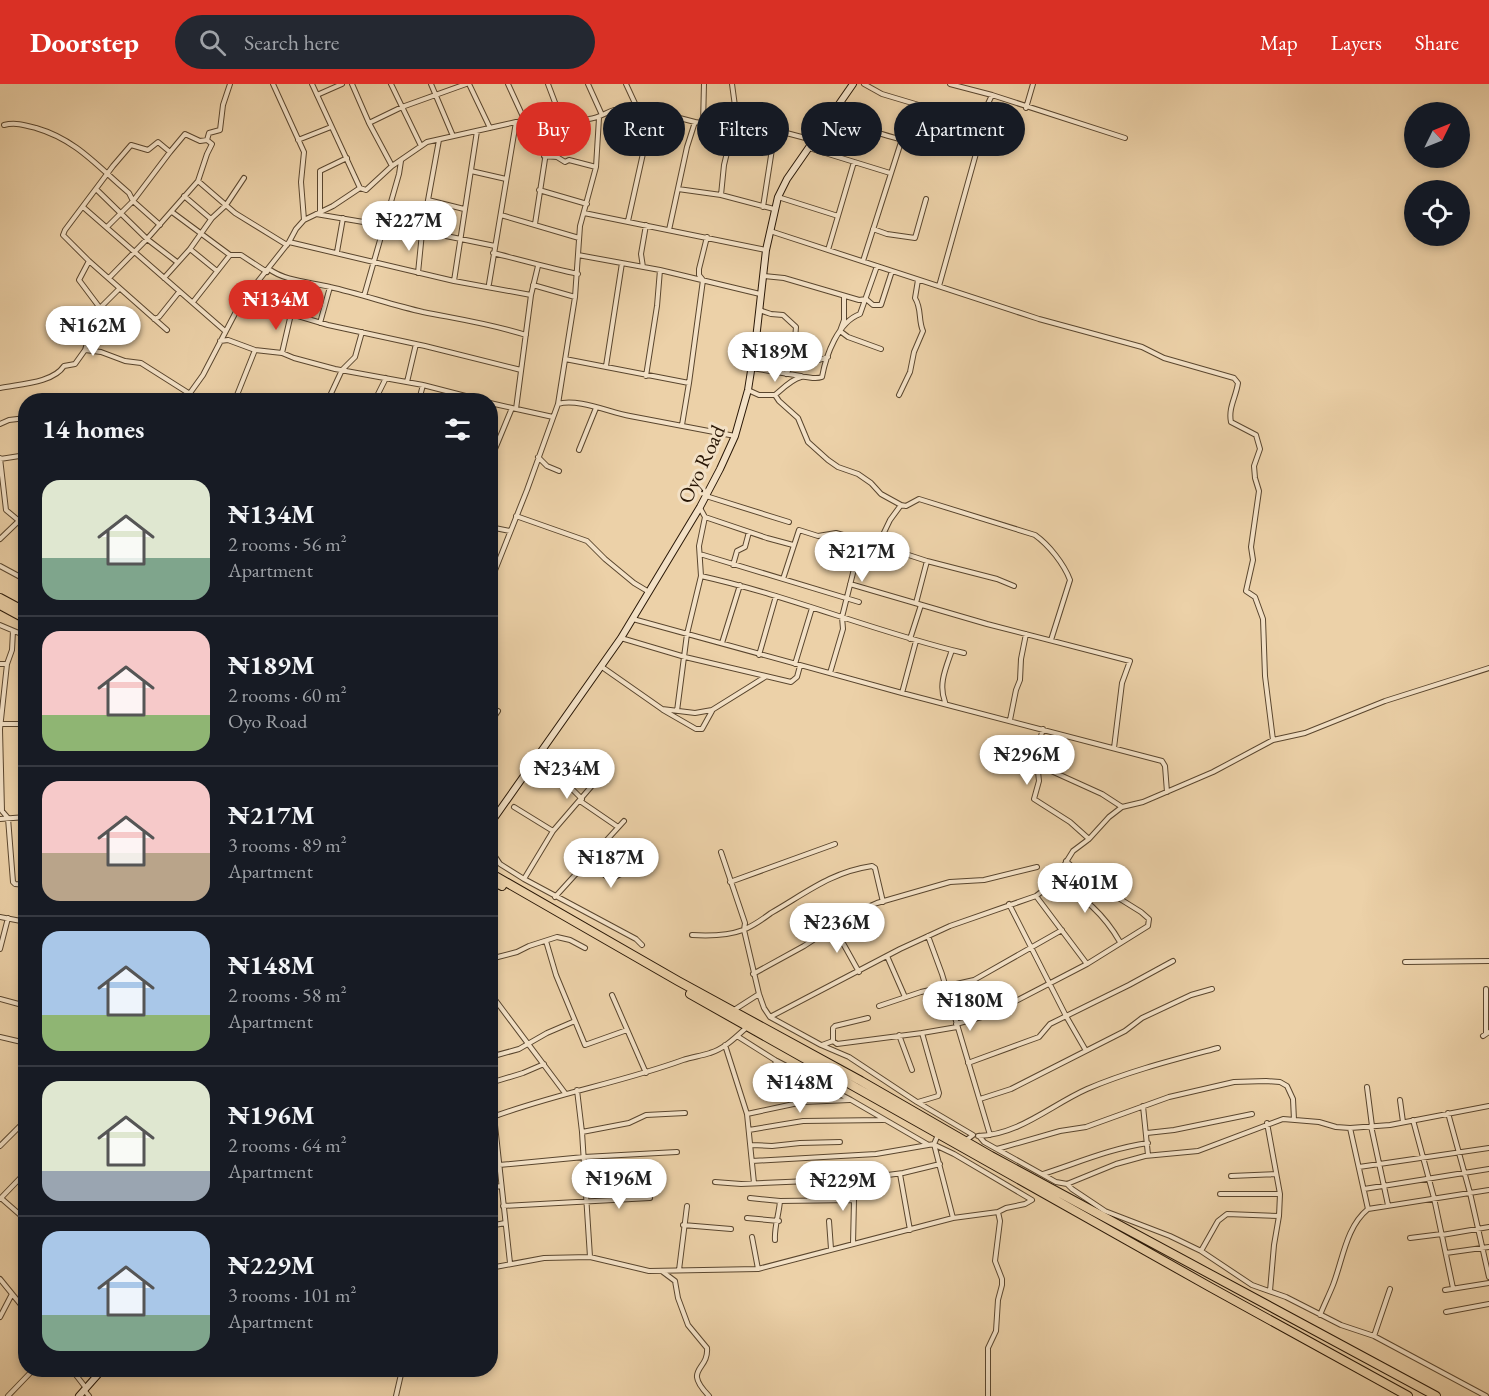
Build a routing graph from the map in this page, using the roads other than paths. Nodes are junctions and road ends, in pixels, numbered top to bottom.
1 (230, 84) edge
2 (273, 84) edge
3 (312, 84) edge
4 (342, 84) edge
5 (352, 84) edge
6 (391, 84) edge
7 (431, 84) edge
8 (468, 84) edge
9 (508, 84) edge
10 (548, 84) edge
11 (588, 84) edge
12 (626, 84) edge
13 (704, 84) edge
14 (732, 84) edge
15 (853, 84) edge
16 (864, 84) edge
17 (950, 84) edge
18 (1034, 84) edge
19 (317, 95) junction
20 (993, 95) junction
21 (437, 96) junction
22 (516, 102) edge
23 (555, 102) edge
24 (634, 102) edge
25 (704, 102) edge
26 (733, 102) edge
27 (840, 102) edge
28 (907, 102) edge
29 (990, 102) edge
30 (402, 107) junction
31 (1026, 108) junction
32 (601, 116) junction
33 (591, 117) edge
34 (685, 119) edge
35 (516, 122) joint
36 (695, 122) joint
37 (369, 123) junction
38 (4, 125) dead end
39 (331, 127) junction
40 (490, 128) junction
41 (477, 131) junction
42 (453, 136) junction
43 (1125, 138) dead end
44 (207, 140) junction
45 (298, 140) junction
46 (439, 140) junction
47 (421, 146) junction
48 (170, 152) junction
49 (544, 156) joint
50 (642, 156) edge
51 (727, 156) edge
52 (771, 156) edge
53 (803, 156) edge
54 (834, 156) edge
55 (896, 156) edge
56 (975, 156) edge
57 (347, 158) junction
58 (401, 160) junction
59 (854, 162) junction
60 (392, 166) junction
61 (596, 167) junction
62 (471, 171) junction
63 (108, 172) junction
64 (890, 173) junction
65 (244, 178) dead end
66 (506, 179) junction
67 (198, 181) junction
68 (360, 188) junction
69 (96, 189) junction
70 (678, 189) junction
71 (539, 190) junction
72 (721, 195) junction
73 (184, 196) junction
74 (778, 197) junction
75 (926, 199) dead end
76 (428, 200) junction
77 (133, 201) junction
78 (587, 204) junction
79 (226, 205) junction
80 (84, 207) junction
81 (763, 207) junction
82 (464, 208) junction
83 (774, 209) junction
84 (172, 212) junction
85 (120, 213) junction
86 (317, 213) junction
87 (584, 213) junction
88 (501, 216) junction
89 (838, 216) junction
90 (343, 218) junction
91 (211, 219) junction
92 (304, 220) junction
93 (628, 221) junction
94 (535, 224) junction
95 (160, 225) junction
96 (646, 225) junction
97 (384, 226) junction
98 (106, 227) junction
99 (873, 229) junction
100 (669, 230) junction
101 (769, 231) junction
102 (422, 233) junction
103 (201, 234) junction
104 (707, 237) junction
105 (579, 238) junction
106 (147, 239) junction
107 (460, 240) junction
108 (288, 243) junction
109 (495, 246) junction
110 (190, 249) junction
111 (766, 250) junction
112 (828, 250) junction
113 (134, 252) junction
114 (337, 252) junction
115 (494, 254) junction
116 (230, 255) junction
117 (578, 255) junction
118 (88, 261) junction
119 (863, 261) junction
120 (177, 262) junction
121 (374, 263) junction
122 (622, 263) junction
123 (538, 266) junction
124 (877, 266) junction
125 (643, 267) junction
126 (660, 270) junction
127 (217, 271) junction
128 (268, 271) junction
129 (892, 271) junction
130 (418, 273) junction
131 (578, 274) junction
132 (764, 276) junction
133 (109, 278) junction
134 (164, 278) junction
135 (918, 279) junction
136 (703, 280) junction
137 (454, 281) junction
138 (533, 285) junction
139 (489, 286) junction
140 (939, 286) junction
141 (330, 287) junction
142 (119, 289) junction
143 (179, 292) junction
144 (760, 294) junction
145 (531, 295) junction
146 (364, 296) junction
147 (844, 296) junction
148 (575, 297) junction
149 (866, 299) junction
150 (244, 300) junction
151 (193, 302) junction
152 (100, 308) junction
153 (759, 310) junction
154 (291, 314) junction
155 (154, 319) junction
156 (320, 323) junction
157 (167, 330) dead end
158 (225, 331) junction
159 (840, 331) junction
160 (362, 332) junction
161 (526, 335) junction
162 (219, 341) junction
163 (416, 344) junction
164 (881, 349) dead end
165 (85, 350) junction
166 (255, 350) junction
167 (282, 353) junction
168 (829, 356) junction
169 (565, 359) junction
170 (794, 363) junction
171 (606, 366) junction
172 (751, 368) junction
173 (342, 370) junction
174 (521, 370) junction
175 (786, 374) junction
176 (646, 376) junction
177 (802, 376) junction
178 (386, 378) junction
179 (407, 382) junction
180 (689, 383) junction
181 (423, 385) junction
182 (0, 388) edge
183 (748, 390) junction
184 (187, 393) edge
185 (190, 393) edge
186 (238, 393) edge
187 (331, 393) edge
188 (378, 393) edge
189 (421, 393) edge
190 (449, 393) edge
191 (775, 395) junction
192 (899, 395) dead end
193 (558, 404) junction
194 (498, 405) edge
195 (514, 408) junction
196 (596, 408) junction
197 (553, 417) junction
198 (18, 419) edge
199 (0, 424) edge
200 (682, 424) junction
201 (735, 436) junction
202 (498, 443) edge
203 (579, 450) dead end
204 (18, 456) edge
205 (538, 457) junction
206 (0, 458) edge
207 (559, 471) dead end
208 (706, 496) junction
209 (901, 505) junction
210 (700, 507) junction
211 (516, 516) junction
212 (705, 517) junction
213 (18, 520) joint
214 (789, 522) dead end
215 (498, 529) edge
216 (510, 531) junction
217 (749, 532) junction
218 (0, 539) edge
219 (863, 542) junction
220 (793, 545) junction
221 (878, 545) junction
222 (700, 554) junction
223 (927, 561) junction
224 (498, 563) edge
225 (733, 565) junction
226 (0, 566) edge
227 (18, 576) edge
228 (701, 576) junction
229 (783, 579) junction
230 (850, 584) junction
231 (740, 585) junction
232 (1014, 586) dead end
233 (649, 592) junction
234 (776, 596) junction
235 (0, 598) edge
236 (847, 598) junction
237 (859, 602) dead end
238 (919, 604) junction
239 (0, 605) edge
240 (18, 608) edge
241 (812, 608) junction
242 (18, 615) edge
243 (843, 617) junction
244 (633, 619) junction
245 (854, 621) junction
246 (0, 625) edge
247 (843, 628) junction
248 (13, 632) junction
249 (18, 634) edge
250 (687, 634) junction
251 (1026, 634) junction
252 (621, 638) junction
253 (910, 639) junction
254 (1050, 640) junction
255 (916, 641) junction
256 (723, 643) junction
257 (952, 650) junction
258 (964, 653) dead end
259 (759, 655) junction
260 (685, 657) junction
261 (0, 664) edge
262 (7, 664) junction
263 (798, 665) junction
264 (602, 667) junction
265 (1489, 668) edge
266 (830, 673) junction
267 (765, 676) junction
268 (941, 692) junction
269 (902, 693) junction
270 (935, 701) junction
271 (945, 703) junction
272 (662, 709) junction
273 (712, 710) junction
274 (676, 711) junction
275 (1010, 720) junction
276 (1, 723) edge
277 (18, 723) edge
278 (1043, 729) junction
279 (1273, 740) junction
280 (1114, 748) junction
281 (1038, 765) junction
282 (530, 766) junction
283 (596, 781) dead end
284 (1167, 792) junction
285 (581, 800) junction
286 (514, 807) dead end
287 (1122, 807) junction
288 (498, 813) edge
289 (18, 817) edge
290 (8, 818) junction
291 (0, 819) edge
292 (624, 821) dead end
293 (618, 827) junction
294 (554, 831) junction
295 (1089, 839) junction
296 (835, 844) dead end
297 (721, 852) dead end
298 (591, 856) junction
299 (498, 861) edge
300 (644, 861) dead end
301 (1066, 861) junction
302 (1037, 867) dead end
303 (498, 878) edge
304 (524, 879) junction
305 (1055, 881) junction
306 (730, 882) junction
307 (498, 883) edge
308 (18, 884) edge
309 (1036, 896) junction
310 (555, 897) junction
311 (883, 902) junction
312 (1009, 904) junction
313 (0, 917) edge
314 (8, 918) junction
315 (18, 920) edge
316 (834, 927) junction
317 (744, 930) junction
318 (1062, 930) junction
319 (692, 935) dead end
320 (928, 936) junction
321 (546, 941) junction
322 (1120, 942) junction
323 (642, 945) dead end
324 (585, 948) dead end
325 (1031, 948) junction
326 (0, 949) edge
327 (887, 956) junction
328 (498, 957) edge
329 (1173, 961) dead end
330 (1489, 961) edge
331 (1405, 962) dead end
332 (1087, 964) junction
333 (859, 972) junction
334 (753, 974) junction
335 (677, 983) junction
336 (1050, 984) junction
337 (946, 988) junction
338 (1486, 988) dead end
339 (1212, 989) dead end
340 (759, 994) junction
341 (612, 995) dead end
342 (905, 997) junction
343 (0, 999) edge
344 (18, 1004) edge
345 (498, 1004) edge
346 (879, 1006) dead end
347 (732, 1011) junction
348 (1066, 1016) junction
349 (770, 1017) junction
350 (868, 1018) dead end
351 (575, 1021) junction
352 (957, 1025) junction
353 (747, 1027) junction
354 (627, 1030) junction
355 (922, 1033) junction
356 (1486, 1034) edge
357 (899, 1035) junction
358 (737, 1036) junction
359 (0, 1037) edge
360 (833, 1041) junction
361 (18, 1042) edge
362 (529, 1045) junction
363 (725, 1045) junction
364 (821, 1045) junction
365 (1218, 1048) dead end
366 (1085, 1050) junction
367 (498, 1055) edge
368 (775, 1060) junction
369 (968, 1063) junction
370 (544, 1064) junction
371 (912, 1070) dead end
372 (646, 1073) junction
373 (759, 1079) dead end
374 (498, 1081) edge
375 (1367, 1087) dead end
376 (578, 1090) junction
377 (566, 1093) junction
378 (980, 1099) junction
379 (851, 1100) junction
380 (1400, 1100) dead end
381 (917, 1102) junction
382 (1143, 1106) junction
383 (1489, 1107) edge
384 (686, 1113) dead end
385 (1448, 1113) junction
386 (747, 1114) junction
387 (1252, 1114) dead end
388 (498, 1115) edge
389 (885, 1120) junction
390 (1294, 1120) junction
391 (1413, 1120) junction
392 (1402, 1122) junction
393 (1268, 1123) junction
394 (1372, 1126) junction
395 (18, 1128) edge
396 (1350, 1128) junction
397 (749, 1130) junction
398 (582, 1132) junction
399 (1147, 1133) junction
400 (939, 1134) junction
401 (973, 1135) junction
402 (990, 1135) junction
403 (979, 1136) junction
404 (965, 1141) junction
405 (840, 1142) dead end
406 (1148, 1143) junction
407 (927, 1144) junction
408 (498, 1145) edge
409 (751, 1145) junction
410 (934, 1145) junction
411 (0, 1146) edge
412 (1489, 1148) edge
413 (997, 1149) junction
414 (676, 1152) dead end
415 (1460, 1152) junction
416 (1148, 1155) junction
417 (584, 1157) junction
418 (1424, 1158) junction
419 (752, 1161) junction
420 (940, 1164) junction
421 (499, 1165) junction
422 (1379, 1165) junction
423 (1359, 1167) junction
424 (1489, 1169) edge
425 (900, 1173) junction
426 (1465, 1173) junction
427 (1042, 1174) junction
428 (1276, 1174) junction
429 (1230, 1176) dead end
430 (1429, 1178) junction
431 (852, 1179) junction
432 (18, 1181) edge
433 (715, 1182) dead end
434 (754, 1183) junction
435 (1067, 1184) junction
436 (501, 1186) junction
437 (1384, 1186) junction
438 (498, 1187) edge
439 (1364, 1189) junction
440 (1489, 1190) edge
441 (1470, 1193) junction
442 (1220, 1194) dead end
443 (1280, 1194) junction
444 (650, 1198) dead end
445 (750, 1198) dead end
446 (1434, 1198) junction
447 (1, 1199) edge
448 (854, 1200) junction
449 (587, 1201) junction
450 (780, 1201) junction
451 (1388, 1205) junction
452 (503, 1206) junction
453 (687, 1206) dead end
454 (1368, 1209) junction
455 (998, 1212) junction
456 (18, 1213) edge
457 (1279, 1216) junction
458 (747, 1218) dead end
459 (953, 1218) junction
460 (778, 1221) junction
461 (829, 1221) dead end
462 (505, 1223) junction
463 (498, 1224) edge
464 (683, 1225) junction
465 (1489, 1227) edge
466 (731, 1229) dead end
467 (1478, 1229) junction
468 (910, 1230) junction
469 (1442, 1234) junction
470 (752, 1237) dead end
471 (1410, 1238) dead end
472 (775, 1240) dead end
473 (853, 1244) junction
474 (1489, 1247) edge
475 (1482, 1248) junction
476 (831, 1249) junction
477 (1201, 1251) junction
478 (1446, 1253) junction
479 (591, 1257) junction
480 (510, 1263) junction
481 (498, 1266) edge
482 (758, 1269) junction
483 (678, 1270) junction
484 (663, 1271) junction
485 (1489, 1277) edge
486 (0, 1279) edge
487 (1489, 1283) edge
488 (1453, 1288) junction
489 (1390, 1289) dead end
490 (1444, 1290) dead end
491 (1270, 1291) junction
492 (12, 1294) junction
493 (18, 1299) edge
494 (1489, 1304) edge
495 (1446, 1312) dead end
496 (1320, 1315) junction
497 (0, 1317) edge
498 (1374, 1336) junction
499 (26, 1377) edge
500 (77, 1377) edge
501 (97, 1377) edge
502 (400, 1377) edge
503 (87, 1391) edge
504 (8, 1396) edge
505 (79, 1396) edge
506 (396, 1396) edge
507 (709, 1396) edge
508 (988, 1396) edge
509 (1408, 1396) edge
510 (1436, 1396) edge
511 (1486, 1396) edge

1 - 44 street
2 - 45 street
3 - 19 street
4 - 19 street
5 - 37 street
6 - 30 street
7 - 21 street
8 - 21 street
8 - 40 street
9 - 22 street
10 - 23 street
11 - 32 street
12 - 24 street
13 - 25 street
14 - 26 street
15 - 27 street, Oyo Road
16 - 28 street
17 - 20 street
18 - 31 street
19 - 39 street
20 - 29 street
20 - 31 street
21 - 30 street
21 - 42 street
30 - 37 street
30 - 47 street
31 - 43 street
32 - 33 street
32 - 61 street
34 - 36 street
35 - 40 street
35 - 66 street
36 - 70 street
37 - 60 street
38 - 63 street
39 - 45 street
39 - 57 street
40 - 41 street
41 - 42 street
41 - 62 street
42 - 46 street
44 - 48 street
44 - 67 street
45 - 92 street
46 - 47 street
46 - 76 street
47 - 58 street
48 - 63 street
48 - 77 street
49 - 61 street
49 - 71 street
50 - 93 street
51 - 72 street
52 - 81 street
53 - 74 street, Oyo Road
54 - 59 street
55 - 64 street
56 - 140 street
57 - 68 street
57 - 86 street
58 - 60 street
58 - 97 street
59 - 64 street
59 - 89 street
60 - 68 street
61 - 78 street
62 - 66 street
62 - 82 street
63 - 69 street
63 - 77 street
64 - 99 street
65 - 79 street
66 - 88 street
67 - 73 street
67 - 79 street
68 - 86 street
69 - 80 street
69 - 85 street
70 - 72 street
70 - 100 street
71 - 78 street
71 - 94 street
72 - 81 street
73 - 84 street
73 - 91 street
74 - 83 street, Oyo Road
74 - 89 street
75 - 99 street
76 - 82 street
76 - 102 street
77 - 85 street
77 - 95 street
78 - 87 street
79 - 91 street
79 - 108 street
80 - 98 street
80 - 118 street
81 - 83 street
82 - 107 street
83 - 101 street, Oyo Road
84 - 95 street
84 - 103 street
85 - 98 street
85 - 106 street
86 - 90 street
86 - 92 street
87 - 93 street
87 - 105 street
88 - 94 street
88 - 109 street
89 - 112 street
90 - 97 street
90 - 114 street
91 - 103 street
92 - 108 street
93 - 96 street
94 - 105 street
95 - 106 street
96 - 100 street
96 - 125 street
97 - 102 street
97 - 121 street
98 - 113 street
99 - 119 street
100 - 104 street
101 - 111 street, Oyo Road
101 - 112 street
102 - 107 street
102 - 130 street
103 - 110 street
103 - 116 street
104 - 111 street
104 - 136 street
105 - 117 street
106 - 113 street
106 - 120 street
107 - 109 street
107 - 137 street
108 - 114 street
108 - 128 street
109 - 115 street
110 - 120 street
110 - 127 street
111 - 132 street, Oyo Road
112 - 119 street
113 - 133 street
113 - 134 street
114 - 121 street
115 - 123 street
115 - 139 street
116 - 127 street
116 - 128 street
117 - 122 street
117 - 131 street
118 - 133 street
118 - 152 street
119 - 124 street
120 - 134 street
121 - 130 street
121 - 146 street
122 - 125 street
122 - 171 street
123 - 131 street
123 - 138 street
124 - 129 street
124 - 149 street
125 - 126 street
126 - 136 street
126 - 176 street
127 - 151 street
128 - 141 street
128 - 150 street
129 - 135 street
129 - 149 street
130 - 137 street
131 - 148 street
132 - 144 street, Oyo Road
132 - 147 street
133 - 142 street
134 - 143 street
135 - 140 street
135 - 192 street
136 - 144 street
136 - 180 street
137 - 139 street
138 - 145 street
138 - 148 street
139 - 145 street
140 - 279 street
141 - 146 street
141 - 156 street
142 - 152 street
142 - 155 street
143 - 151 street
143 - 155 street
144 - 153 street, Oyo Road
145 - 161 street
146 - 161 street
147 - 149 street
147 - 159 street
148 - 169 street
149 - 159 street
150 - 154 street
150 - 158 street
151 - 158 street
152 - 165 street
153 - 170 street
153 - 172 street, Oyo Road
154 - 156 street
154 - 167 street
155 - 157 street
156 - 160 street
158 - 162 street
159 - 164 street
159 - 168 street
160 - 163 street
160 - 173 street
161 - 174 street
162 - 166 street
162 - 185 street
163 - 174 street
163 - 179 street
165 - 182 street
165 - 184 street
166 - 167 street
166 - 186 street
167 - 173 street
168 - 170 street
168 - 177 street
169 - 171 street
169 - 193 street
170 - 175 street
171 - 176 street
172 - 175 street
172 - 183 street, Oyo Road
173 - 178 street
173 - 187 street
174 - 195 street
175 - 177 street
176 - 180 street
177 - 191 street
178 - 179 street
178 - 188 street
179 - 181 street
180 - 200 street
181 - 189 street
181 - 190 street
183 - 191 street
183 - 201 street, Oyo Road
191 - 209 street
193 - 196 street
193 - 197 street
194 - 195 street
195 - 197 street
195 - 202 street
196 - 200 street
196 - 203 street
197 - 205 street
198 - 199 street
200 - 201 street
201 - 208 street, Oyo Road
204 - 206 street
205 - 207 street
205 - 211 street
206 - 213 street
208 - 210 street, Oyo Road
208 - 214 street
209 - 221 street
209 - 254 street
210 - 212 street
210 - 233 street, Oyo Road
211 - 216 street
211 - 233 street
212 - 217 street
212 - 222 street
213 - 218 street
215 - 216 street
216 - 224 street
217 - 220 street
217 - 225 street
219 - 220 street
219 - 221 street
219 - 230 street
220 - 229 street
221 - 223 street
222 - 225 street
222 - 228 street
223 - 232 street
223 - 238 street
225 - 229 street
226 - 227 street
228 - 231 street
228 - 250 street
229 - 236 street
230 - 236 street
230 - 238 street
231 - 234 street
231 - 256 street
233 - 244 street, Oyo Road
234 - 241 street
234 - 259 street
235 - 240 highway
236 - 237 street
236 - 243 street
238 - 251 street
238 - 253 street
239 - 242 highway
241 - 243 street
241 - 263 street
243 - 245 street
243 - 247 street
244 - 250 street
244 - 252 street, Oyo Road
245 - 247 street
245 - 253 street
246 - 248 street
247 - 266 street
248 - 249 street
248 - 262 street
250 - 256 street
250 - 260 street
251 - 254 street
251 - 275 street
252 - 260 street
252 - 264 street, Oyo Road
253 - 255 street
254 - 280 street
255 - 257 street
255 - 269 street
256 - 259 street
257 - 258 street
257 - 268 street
259 - 263 street
260 - 267 street
260 - 274 street
261 - 262 street
262 - 276 street
263 - 266 street
263 - 267 street
264 - 272 street
264 - 282 street, Oyo Road
265 - 279 street
266 - 269 street
267 - 273 street
268 - 270 street
268 - 271 street
269 - 270 street
270 - 271 street
271 - 275 street
272 - 273 street
272 - 274 street
273 - 274 street
275 - 278 street
276 - 277 street
276 - 290 street
278 - 280 street
278 - 281 street
279 - 284 street
280 - 284 street
281 - 287 street
281 - 295 street
282 - 285 street
282 - 288 street, Oyo Road
283 - 285 street
284 - 287 street
285 - 293 street
285 - 294 street
286 - 294 street
287 - 295 street
289 - 290 street
290 - 291 street
290 - 308 street
292 - 293 street
293 - 298 street
294 - 304 street
295 - 301 street
296 - 306 street
297 - 306 street
298 - 300 street
298 - 310 street
299 - 304 street
301 - 305 street
301 - 322 street
302 - 311 street
303 - 335 highway
304 - 310 street
305 - 309 street
305 - 322 street
306 - 317 street
307 - 335 highway
309 - 312 street
309 - 318 street
310 - 323 street
311 - 316 street
311 - 317 street
312 - 320 street
312 - 325 street
313 - 314 street
314 - 315 street
314 - 326 street
316 - 333 street
316 - 334 street
317 - 319 street
317 - 334 street
318 - 325 street
318 - 332 street
320 - 327 street
320 - 337 street
321 - 324 street
321 - 328 street
321 - 351 street
322 - 332 street
325 - 336 street
325 - 337 street
327 - 333 street
327 - 342 street
329 - 348 street
330 - 331 street
332 - 336 street
333 - 349 street
334 - 340 street
335 - 347 highway
335 - 353 highway
336 - 348 street
336 - 352 street
337 - 342 street
337 - 352 street
338 - 356 street
339 - 366 street
340 - 347 street
340 - 349 street
341 - 354 street
342 - 346 street
343 - 344 street
345 - 362 street
347 - 404 highway
348 - 366 street
348 - 369 street
349 - 364 street
350 - 360 street
351 - 354 street
351 - 362 street
352 - 355 street
352 - 369 street
353 - 358 street
353 - 400 highway
354 - 372 street
355 - 357 street
355 - 381 street
357 - 360 street
357 - 371 street
358 - 363 street
358 - 368 street
359 - 361 street
360 - 364 street
362 - 367 street
362 - 370 street
363 - 372 street
363 - 386 street
364 - 381 street
365 - 402 street
366 - 378 street
368 - 373 street
368 - 379 street
369 - 378 street
370 - 374 street
370 - 377 street
372 - 376 street
375 - 394 street
376 - 377 street
376 - 398 street
377 - 388 street
378 - 402 street
379 - 386 street
379 - 389 street
380 - 392 street
381 - 401 street
382 - 390 street
382 - 399 street
382 - 413 street
383 - 385 street
384 - 398 street
385 - 391 street
385 - 415 street
386 - 397 street
387 - 399 street
389 - 397 street
389 - 407 street
390 - 393 street
390 - 396 street
391 - 392 street
391 - 418 street
392 - 394 street
393 - 416 street
393 - 428 street
394 - 396 street
394 - 422 street
395 - 411 street
396 - 423 street
397 - 409 street
398 - 417 street
399 - 406 street
400 - 410 street
400 - 509 highway
401 - 403 street
401 - 404 street
402 - 403 street
403 - 413 street
404 - 510 highway
405 - 409 street
406 - 416 street
406 - 427 street
407 - 410 street
407 - 419 street
408 - 421 street
409 - 419 street
410 - 420 street
410 - 455 street
412 - 415 street
413 - 427 street
414 - 417 street
415 - 418 street
415 - 426 street
416 - 435 street
417 - 421 street
417 - 449 street
418 - 422 street
418 - 430 street
419 - 434 street
420 - 425 street
420 - 459 street
421 - 436 street
422 - 423 street
422 - 437 street
423 - 439 street
424 - 426 street
425 - 431 street
425 - 468 street
426 - 430 street
426 - 441 street
427 - 435 street
428 - 429 street
428 - 443 street
430 - 437 street
430 - 446 street
431 - 434 street
431 - 448 street
432 - 447 street
433 - 434 street
435 - 477 street
436 - 438 street
436 - 452 street
437 - 439 street
437 - 451 street
439 - 454 street
440 - 441 street
441 - 446 street
441 - 467 street
442 - 443 street
443 - 457 street
444 - 449 street
445 - 450 street
446 - 451 street
446 - 469 street
447 - 456 street
448 - 450 street
448 - 473 street
449 - 452 street
449 - 479 street
450 - 460 street
451 - 454 street
452 - 462 street
453 - 464 street
454 - 496 street
455 - 459 street
455 - 508 street
457 - 477 street
457 - 491 street
458 - 460 street
459 - 468 street
460 - 472 street
461 - 476 street
462 - 463 street
462 - 480 street
464 - 466 street
464 - 483 street
465 - 467 street
467 - 469 street
467 - 475 street
468 - 473 street
469 - 471 street
469 - 478 street
470 - 482 street
473 - 476 street
474 - 475 street
475 - 478 street
475 - 485 street
476 - 482 street
477 - 491 street
478 - 488 street
479 - 480 street
479 - 484 street
480 - 481 street
482 - 483 street
483 - 484 street
484 - 507 street
486 - 492 street
487 - 488 street
488 - 490 street
489 - 498 street
491 - 496 street
492 - 493 street
492 - 497 street
494 - 495 street
496 - 498 street
498 - 511 street
499 - 504 street
500 - 503 street
501 - 503 street
502 - 506 street
503 - 505 street

